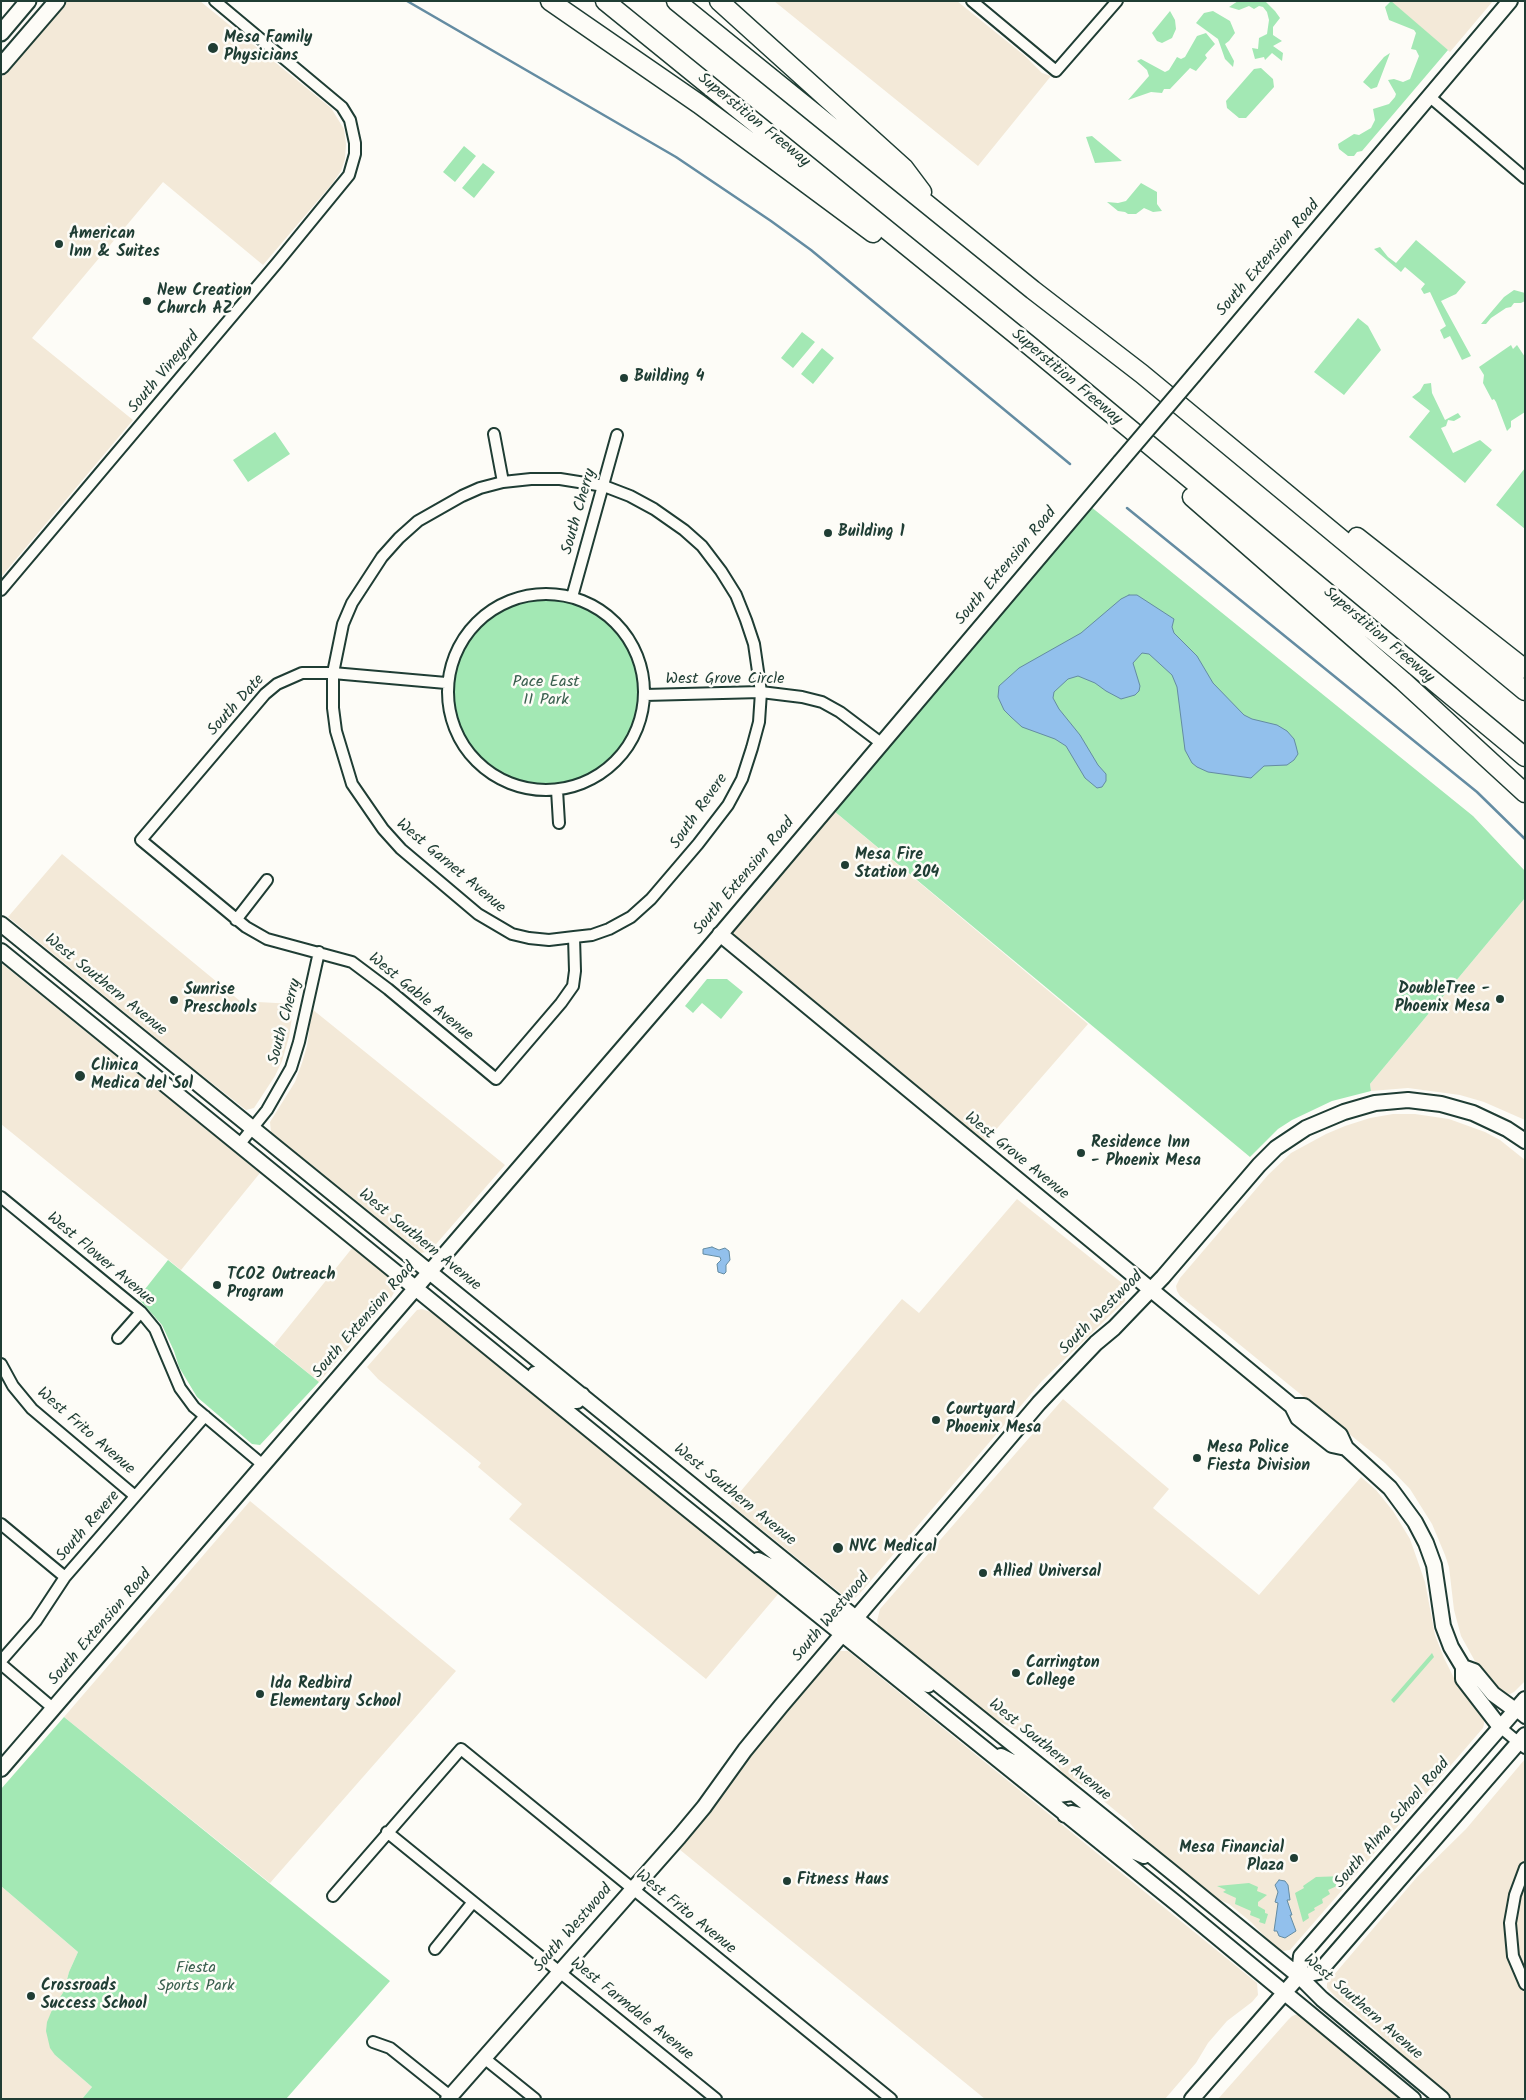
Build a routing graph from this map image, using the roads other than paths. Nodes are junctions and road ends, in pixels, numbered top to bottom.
1 (28, 1) edge
2 (56, 1) edge
3 (215, 1) edge
4 (550, 1) edge
5 (605, 1) edge
6 (676, 1) edge
7 (719, 1) edge
8 (972, 1) edge
9 (1117, 1) edge
10 (1510, 1) edge
11 (1, 33) edge
12 (1, 66) edge
13 (1430, 97) junction
14 (1525, 178) edge
15 (941, 216) junction
16 (1030, 346) junction
17 (1142, 374) junction
18 (1108, 413) junction
19 (494, 434) dead end
20 (617, 435) dead end
21 (503, 482) junction
22 (604, 486) junction
23 (1, 590) edge
24 (572, 597) junction
25 (1525, 669) edge
26 (333, 673) junction
27 (446, 683) junction
28 (1525, 691) edge
29 (761, 692) junction
30 (645, 695) junction
31 (881, 744) junction
32 (1525, 757) edge
33 (557, 790) junction
34 (1525, 792) edge
35 (559, 823) dead end
36 (141, 840) joint
37 (267, 880) dead end
38 (236, 920) junction
39 (1, 924) edge
40 (720, 934) junction
41 (574, 937) junction
42 (1, 951) edge
43 (319, 952) junction
44 (253, 1129) junction
45 (1525, 1141) edge
46 (239, 1145) junction
47 (1, 1198) edge
48 (430, 1272) junction
49 (416, 1289) junction
50 (1150, 1290) junction
51 (141, 1312) junction
52 (118, 1338) dead end
53 (500, 1357) junction
54 (1, 1364) edge
55 (582, 1395) junction
56 (204, 1416) junction
57 (263, 1465) junction
58 (690, 1483) junction
59 (135, 1496) junction
60 (677, 1501) junction
61 (1, 1524) edge
62 (744, 1556) junction
63 (65, 1577) junction
64 (855, 1618) junction
65 (841, 1634) junction
66 (1, 1663) edge
67 (1463, 1667) junction
68 (945, 1690) junction
69 (1525, 1698) edge
70 (54, 1709) junction
71 (1520, 1714) edge
72 (1500, 1727) junction
73 (1523, 1742) edge
74 (978, 1745) junction
75 (1, 1769) edge
76 (1073, 1793) junction
77 (1065, 1815) junction
78 (387, 1832) junction
79 (1161, 1863) junction
80 (1525, 1868) edge
81 (632, 1890) junction
82 (333, 1896) dead end
83 (474, 1902) junction
84 (435, 1949) dead end
85 (560, 1972) junction
86 (1299, 1976) junction
87 (1525, 1984) edge
88 (1285, 1992) junction
89 (372, 2042) dead end
90 (484, 2058) junction
91 (449, 2098) edge
92 (535, 2099) edge
93 (716, 2099) edge
94 (891, 2099) edge
95 (1192, 2099) edge
96 (1413, 2099) edge
97 (1442, 2099) edge

1 - 11 main road
2 - 12 main road
3 - 23 street, South Vineyard
4 - 16 highway
5 - 16 highway, Superstition Freeway
6 - 15 highway
7 - 15 highway
8 - 9 street
10 - 13 main road, South Extension Road
13 - 14 street
13 - 31 main road, South Extension Road, bridge
15 - 17 highway
16 - 18 highway, Superstition Freeway
17 - 25 highway
17 - 28 highway
18 - 32 highway, Superstition Freeway
18 - 34 highway
19 - 21 street
20 - 22 street, South Cherry
21 - 22 street
21 - 26 street
22 - 24 street, South Cherry
22 - 29 street, South Revere
24 - 27 street, West Grove Circle
24 - 30 street, West Grove Circle
26 - 27 street
26 - 36 street, South Date
26 - 41 street, West Garnet Avenue
27 - 33 street, West Grove Circle
29 - 30 street, West Grove Circle
29 - 31 street, West Grove Circle
29 - 41 street, South Revere
30 - 33 street, West Grove Circle
31 - 40 main road, South Extension Road
33 - 35 street
36 - 38 street, West Gable Avenue
37 - 38 street
38 - 43 street, West Gable Avenue
39 - 44 main road, West Southern Avenue
40 - 48 main road, South Extension Road
40 - 50 main road, West Grove Avenue
41 - 43 street, West Gable Avenue
42 - 46 main road
43 - 44 street, South Cherry
44 - 46 street, South Cherry
44 - 48 main road, West Southern Avenue
45 - 50 main road, South Westwood
46 - 49 main road
47 - 51 street, West Flower Avenue
48 - 49 main road, South Extension Road
48 - 55 main road, West Southern Avenue
49 - 53 main road
49 - 57 main road, South Extension Road
50 - 64 main road, South Westwood
50 - 67 main road, West Grove Avenue
51 - 52 street
51 - 56 street, West Flower Avenue
53 - 55 main road
53 - 60 main road
54 - 59 street, West Frito Avenue
55 - 58 main road, West Southern Avenue
56 - 57 street, West Flower Avenue
56 - 59 street, South Revere
57 - 70 main road, South Extension Road
58 - 60 main road
58 - 64 main road, West Southern Avenue
59 - 63 street, South Revere
60 - 62 main road
61 - 63 street
62 - 64 main road
62 - 65 main road
63 - 66 street, South Revere
64 - 65 main road, South Westwood
64 - 68 main road, West Southern Avenue
65 - 68 main road
65 - 74 main road
65 - 81 main road, South Westwood
66 - 70 street
67 - 71 main road, West Grove Avenue
67 - 72 main road, West Grove Avenue
68 - 76 main road, West Southern Avenue
69 - 71 main road, South Alma School Road
70 - 75 main road, South Extension Road
71 - 72 main road, South Alma School Road
72 - 73 street, West Grove Avenue
72 - 86 main road, South Alma School Road
73 - 86 main road
74 - 76 main road
74 - 77 main road
76 - 79 main road, West Southern Avenue
77 - 79 main road
77 - 88 main road
78 - 81 street, West Frito Avenue
78 - 82 street
78 - 83 street, West Farmdale Avenue
79 - 86 main road, West Southern Avenue
80 - 87 street
81 - 85 main road, South Westwood
81 - 94 street, West Frito Avenue
83 - 84 street
83 - 85 street, West Farmdale Avenue
85 - 90 main road, South Westwood
85 - 93 street, West Farmdale Avenue
86 - 88 main road
86 - 97 main road, West Southern Avenue
88 - 95 main road
88 - 96 main road
89 - 91 street
90 - 91 main road, South Westwood
90 - 92 street

